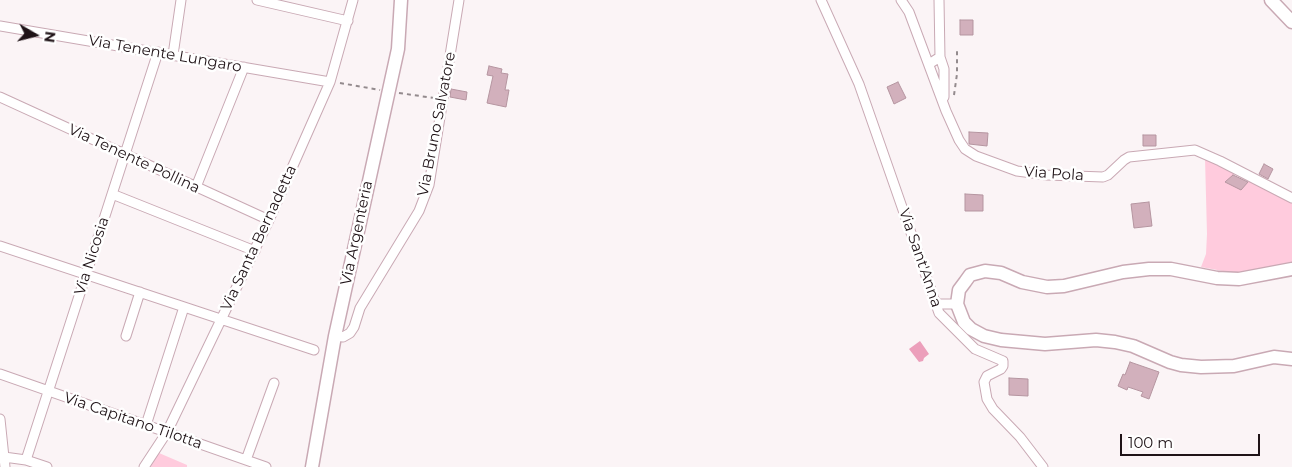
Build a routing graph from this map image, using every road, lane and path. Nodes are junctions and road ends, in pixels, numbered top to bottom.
1 (181, 0) edge
2 (257, 0) edge
3 (353, 0) edge
4 (401, 0) edge
5 (459, 0) edge
6 (821, 0) edge
7 (902, 0) edge
8 (940, 0) edge
9 (1271, 0) edge
10 (348, 21) junction
11 (1292, 22) edge
12 (0, 26) edge
13 (957, 50) dead end
14 (158, 52) junction
15 (173, 55) junction
16 (940, 57) junction
17 (929, 64) junction
18 (244, 67) junction
19 (330, 82) junction
20 (0, 97) edge
21 (953, 97) dead end
22 (944, 104) junction
23 (125, 155) junction
24 (196, 187) junction
25 (112, 194) junction
26 (1292, 198) edge
27 (269, 220) junction
28 (0, 246) edge
29 (255, 251) junction
30 (1292, 270) edge
31 (86, 274) junction
32 (140, 292) junction
33 (936, 304) junction
34 (957, 304) junction
35 (184, 307) junction
36 (222, 319) junction
37 (126, 336) dead end
38 (335, 336) junction
39 (314, 350) dead end
40 (1292, 359) edge
41 (0, 374) edge
42 (274, 383) dead end
43 (48, 391) junction
44 (0, 419) edge
45 (146, 425) junction
46 (167, 432) junction
47 (3, 453) edge
48 (26, 460) junction
49 (246, 460) junction
50 (5, 467) edge
51 (47, 467) edge
52 (144, 467) edge
53 (266, 467) edge
54 (312, 467) edge
55 (1043, 467) edge

1 - 15 street
2 - 10 street
3 - 10 street, Via Santa Bernadetta
4 - 38 main road, Via Argenteria
5 - 38 street, Via Bruno Salvatore
6 - 33 street, Via Sant'Anna
7 - 17 street, Via Pola
8 - 16 street
9 - 11 main road
10 - 19 street, Via Santa Bernadetta
12 - 14 street, Via Tenente Lungaro
13 - 21 path
14 - 15 street, Via Tenente Lungaro
14 - 23 street, Via Nicosia
15 - 18 street, Via Tenente Lungaro
16 - 17 street
16 - 22 street
17 - 22 street, Via Pola
18 - 19 street, Via Tenente Lungaro
18 - 24 street
19 - 27 street, Via Santa Bernadetta
20 - 23 street, Via Tenente Pollina
22 - 26 street, Via Pola
23 - 24 street, Via Tenente Pollina
23 - 25 street, Via Nicosia
24 - 27 street, Via Tenente Pollina
25 - 29 street
25 - 31 street, Via Nicosia
27 - 29 street, Via Santa Bernadetta
28 - 31 street
29 - 36 street, Via Santa Bernadetta
30 - 34 main road
31 - 32 street
31 - 43 street, Via Nicosia
32 - 35 street
32 - 37 street
33 - 34 street
33 - 55 street, Via Sant'Anna
34 - 40 main road
35 - 36 street
35 - 45 street
36 - 39 street
36 - 46 street, Via Santa Bernadetta
38 - 54 main road, Via Argenteria
41 - 43 street, Via Capitano Tilotta
42 - 49 street
43 - 45 street, Via Capitano Tilotta
43 - 48 street, Via Nicosia
44 - 47 street
45 - 46 street, Via Capitano Tilotta
46 - 49 street, Via Capitano Tilotta
46 - 52 street, Via Santa Bernadetta
47 - 48 street
47 - 50 street
48 - 51 street
49 - 53 street, Via Capitano Tilotta

